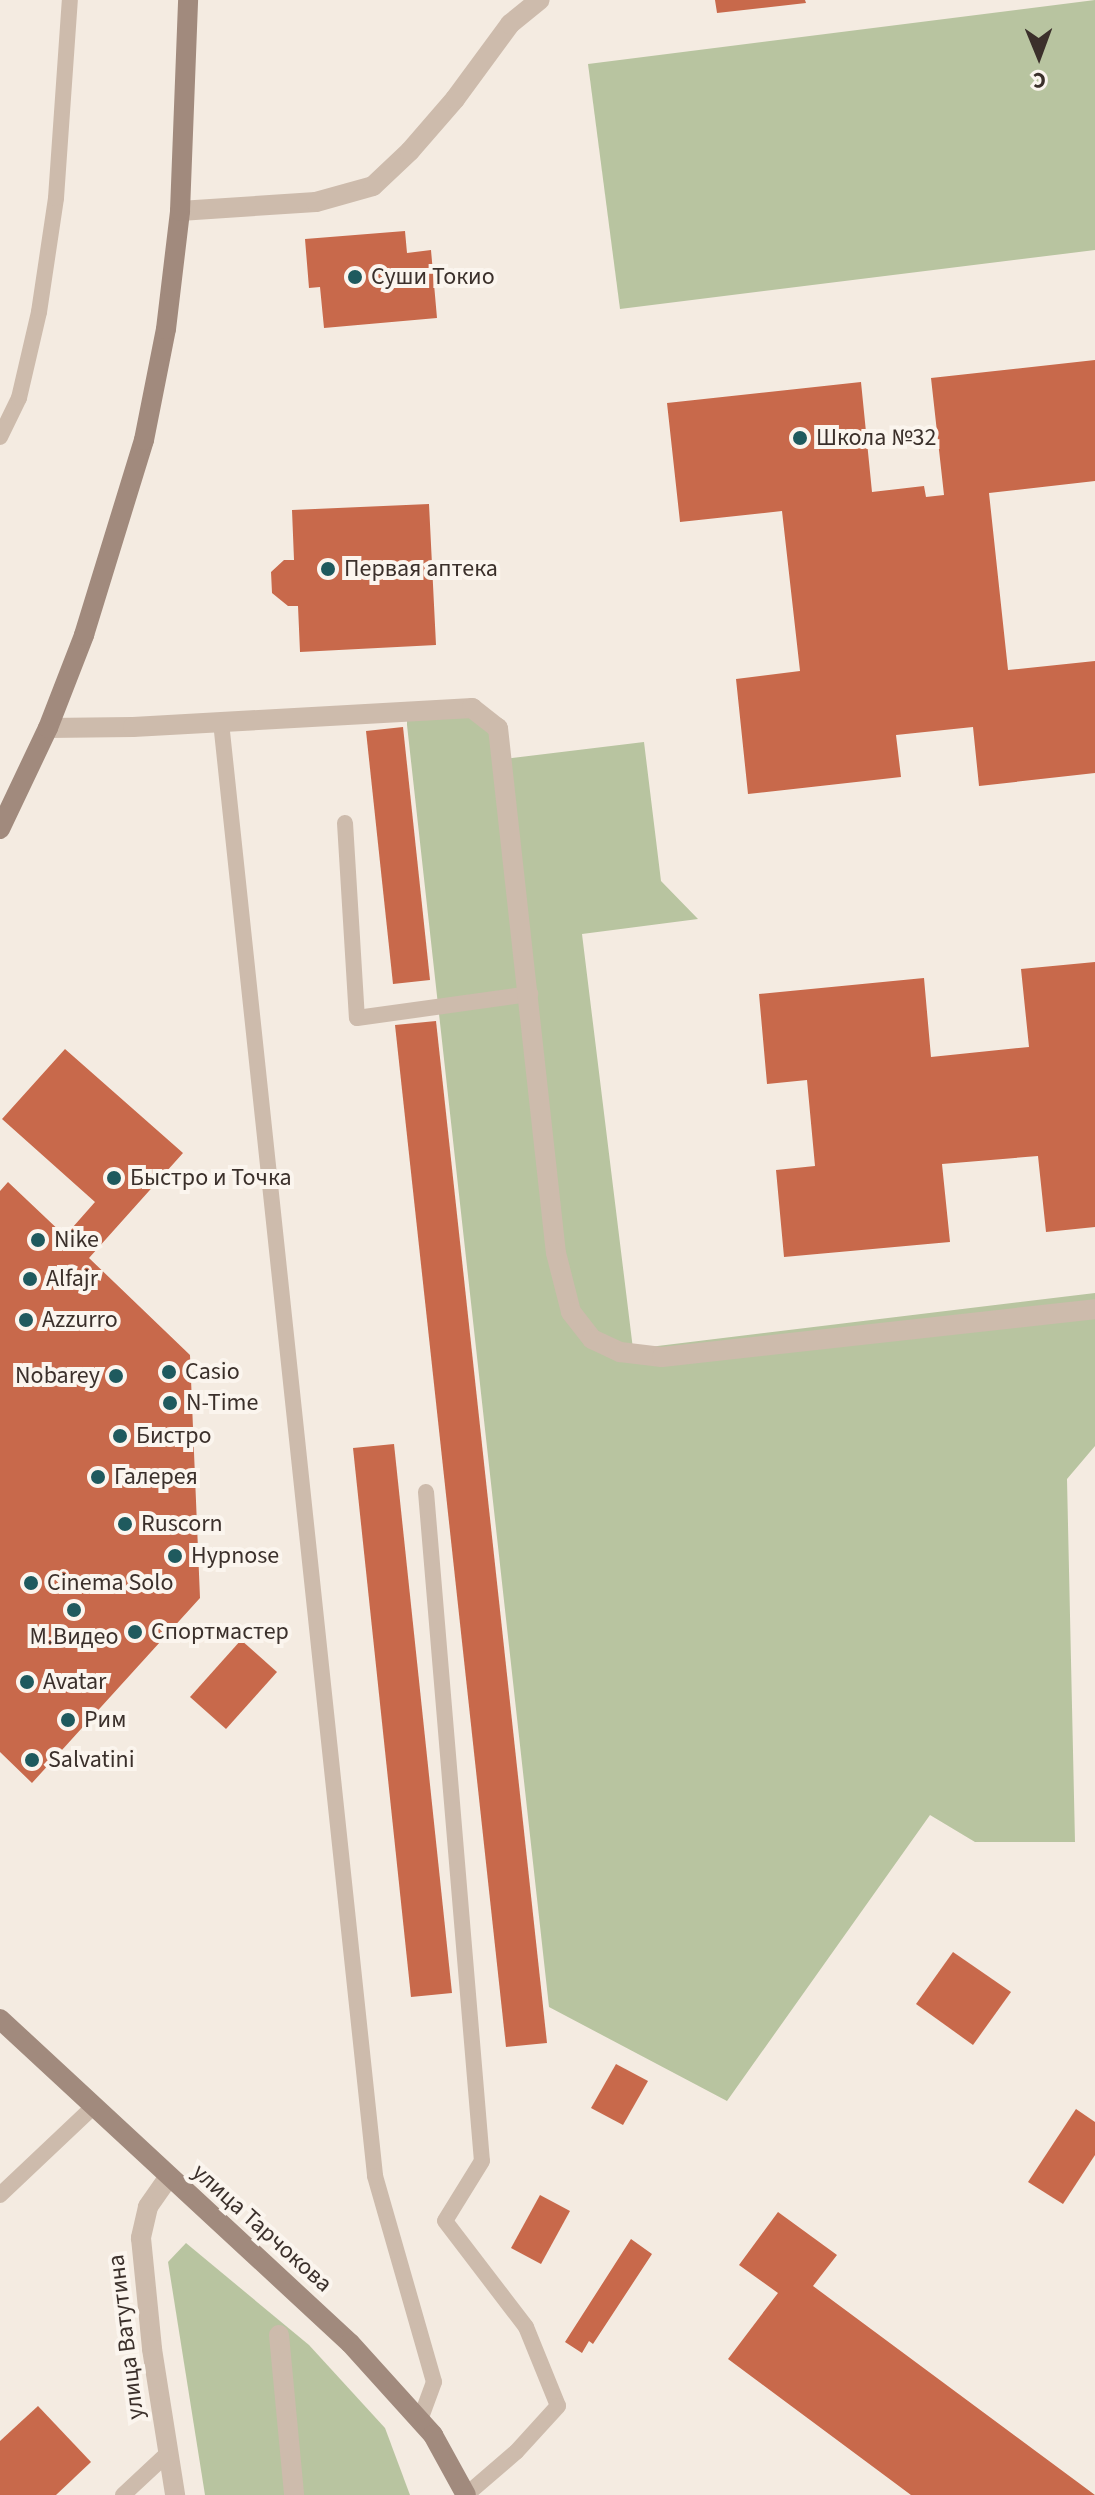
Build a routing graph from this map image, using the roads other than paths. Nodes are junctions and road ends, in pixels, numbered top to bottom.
1 (70, 0) edge
2 (188, 0) edge
3 (540, 0) edge
4 (180, 211) junction
5 (0, 437) edge
6 (221, 722) junction
7 (48, 728) junction
8 (345, 823) dead end
9 (0, 829) edge
10 (530, 994) junction
11 (1095, 1309) edge
12 (426, 1492) dead end
13 (0, 2019) edge
14 (92, 2108) junction
15 (168, 2178) junction
16 (0, 2195) edge
17 (279, 2335) dead end
18 (420, 2420) junction
19 (167, 2454) junction
20 (123, 2495) edge
21 (175, 2495) edge
22 (294, 2495) edge
23 (466, 2495) edge

1 - 5 lane
2 - 4 main road
3 - 4 street
4 - 7 main road
6 - 7 street
6 - 10 street
6 - 18 lane
7 - 9 main road
8 - 10 lane
10 - 11 street
12 - 23 lane
13 - 14 main road, улица Тарчокова
14 - 15 main road, улица Тарчокова
14 - 16 lane
15 - 18 main road, улица Тарчокова
15 - 19 street, улица Ватутина
17 - 22 street
18 - 23 main road, улица Тарчокова
19 - 20 lane
19 - 21 street, улица Ватутина

